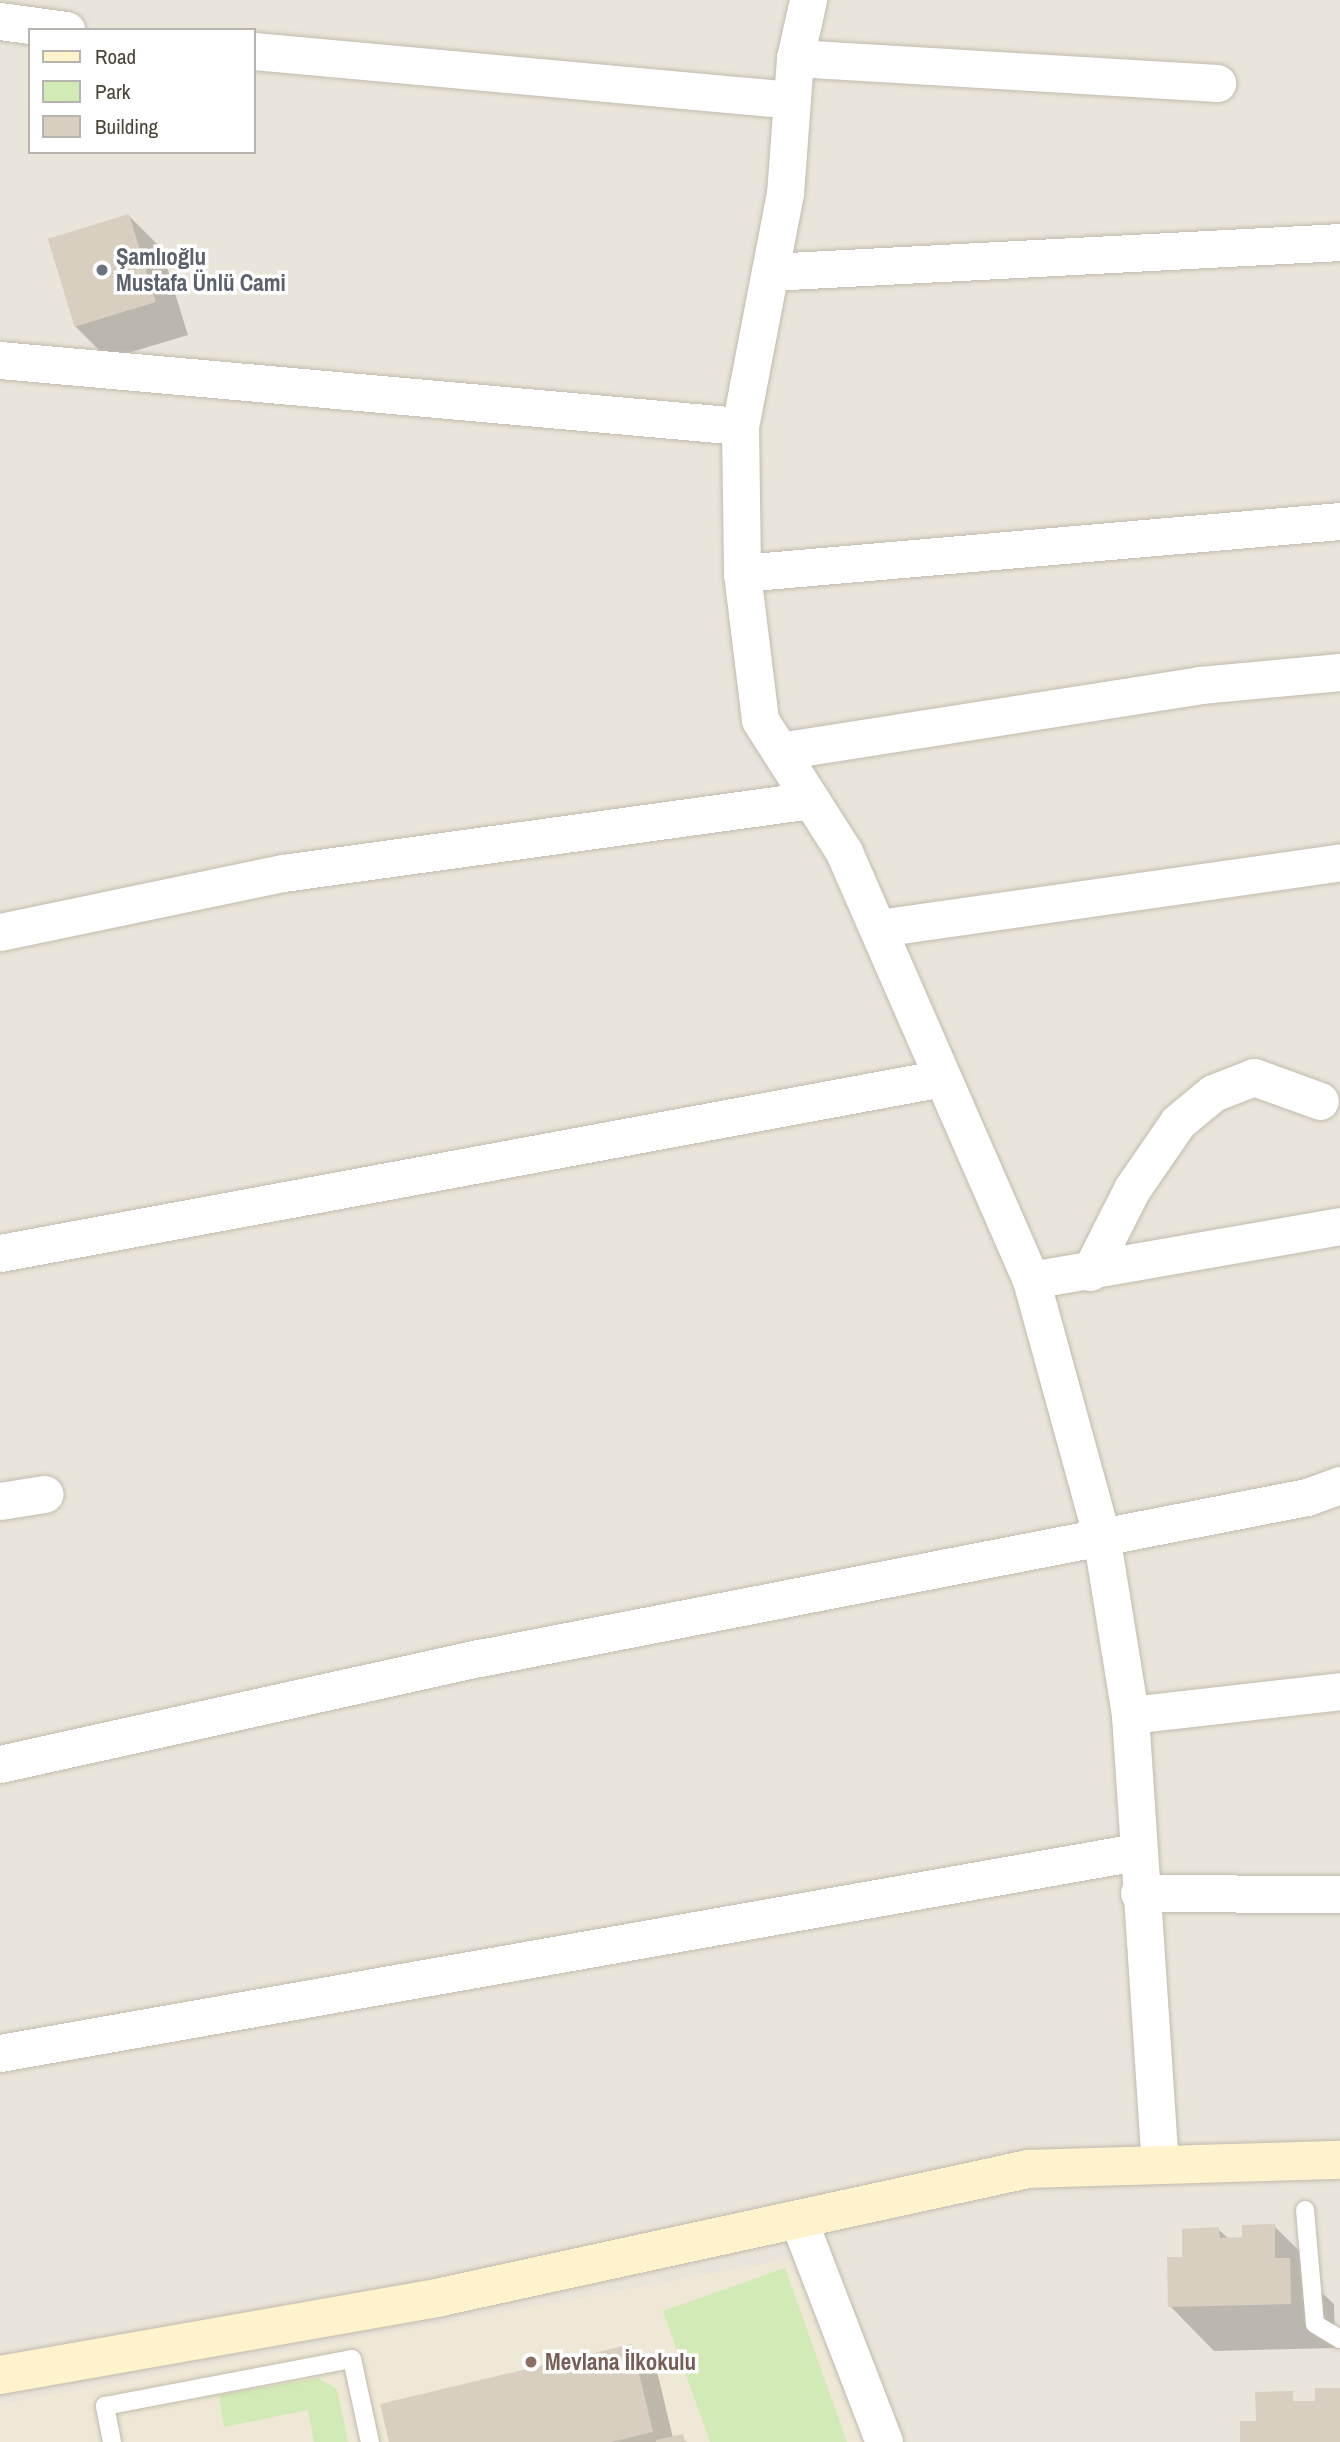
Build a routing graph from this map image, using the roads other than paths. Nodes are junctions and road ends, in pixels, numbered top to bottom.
1 (808, 0) edge
2 (0, 21) edge
3 (51, 28) edge
4 (256, 51) edge
5 (795, 58) junction
6 (1217, 83) dead end
7 (792, 100) junction
8 (1340, 242) edge
9 (770, 272) junction
10 (0, 360) edge
11 (740, 426) junction
12 (1340, 521) edge
13 (742, 573) junction
14 (1340, 672) edge
15 (780, 751) junction
16 (811, 800) junction
17 (1340, 862) edge
18 (879, 928) junction
19 (0, 932) edge
20 (942, 1078) junction
21 (1320, 1101) dead end
22 (1340, 1226) edge
23 (0, 1252) edge
24 (1090, 1272) junction
25 (1031, 1280) junction
26 (1340, 1485) edge
27 (44, 1494) dead end
28 (0, 1501) edge
29 (1101, 1535) junction
30 (1340, 1691) edge
31 (1130, 1715) junction
32 (0, 1764) edge
33 (1136, 1852) junction
34 (1139, 1893) junction
35 (1340, 1894) edge
36 (0, 2053) edge
37 (1340, 2160) edge
38 (1160, 2161) junction
39 (1305, 2210) dead end
40 (798, 2219) junction
41 (1340, 2339) edge
42 (0, 2375) edge
43 (112, 2442) edge
44 (370, 2442) edge
45 (884, 2442) edge

1 - 5 street
2 - 3 street
4 - 7 street
5 - 6 street
5 - 7 street
7 - 9 street
8 - 9 street
9 - 11 street
10 - 11 street
11 - 13 street
12 - 13 street
13 - 15 street
14 - 15 street
15 - 16 street
16 - 18 street
16 - 19 street
17 - 18 street
18 - 20 street
20 - 23 street
20 - 25 street
21 - 24 street
22 - 24 street
24 - 25 street
25 - 29 street
26 - 29 street
27 - 28 street
29 - 31 street
29 - 32 street
30 - 31 street
31 - 33 street
33 - 34 street
33 - 36 street
34 - 35 street
34 - 38 street
37 - 38 street
38 - 40 street
39 - 41 lane
40 - 42 street
40 - 45 street
43 - 44 lane

